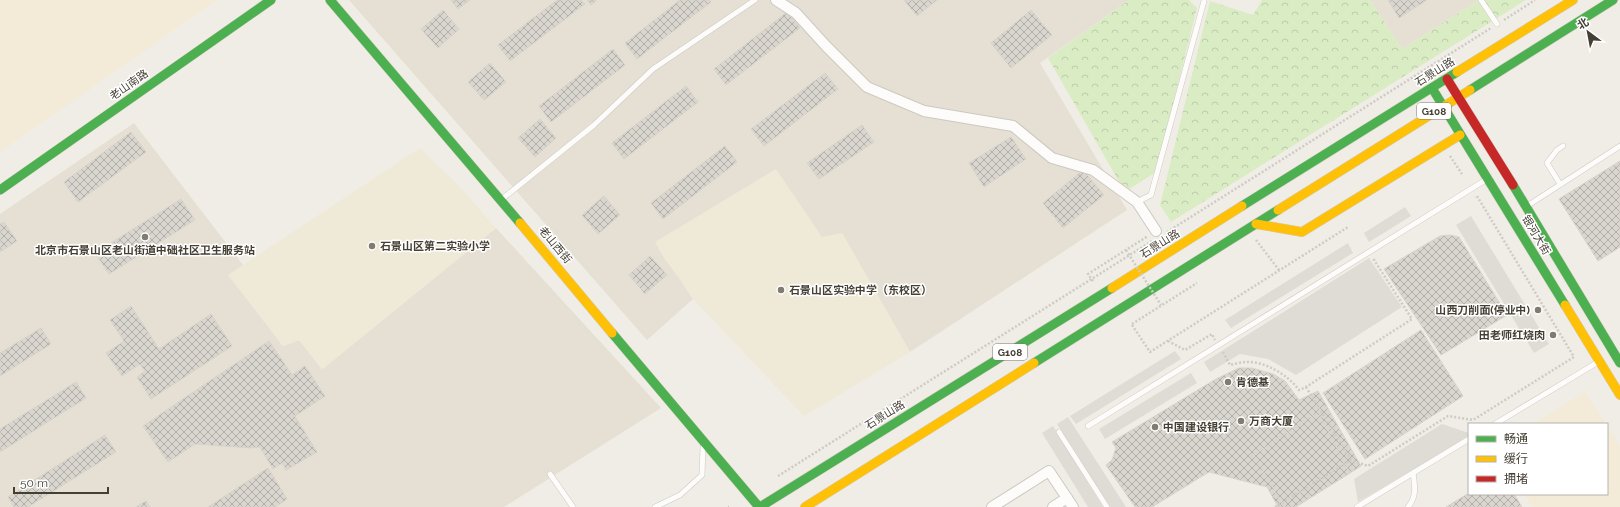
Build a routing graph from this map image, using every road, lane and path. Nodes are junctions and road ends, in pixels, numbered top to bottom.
1 (271, 0) edge
2 (330, 0) edge
3 (755, 0) edge
4 (776, 0) edge
5 (1481, 0) edge
6 (1535, 0) edge
7 (1573, 0) edge
8 (1613, 0) edge
9 (1204, 1) edge
10 (1496, 24) junction
11 (1447, 78) junction
12 (1432, 88) junction
13 (1458, 96) junction
14 (1442, 106) junction
15 (1460, 135) junction
16 (1563, 146) dead end
17 (1620, 146) edge
18 (1447, 151) dead end
19 (1462, 174) dead end
20 (1488, 178) junction
21 (1560, 184) junction
22 (0, 190) edge
23 (501, 200) junction
24 (1470, 200) dead end
25 (1137, 202) junction
26 (1526, 206) junction
27 (1256, 224) junction
28 (1348, 227) dead end
29 (1159, 234) junction
30 (1126, 250) junction
31 (1381, 256) dead end
32 (1088, 274) dead end
33 (1197, 284) dead end
34 (1161, 305) junction
35 (1140, 320) dead end
36 (1132, 325) dead end
37 (1168, 340) junction
38 (1218, 345) junction
39 (1599, 362) junction
40 (1620, 363) edge
41 (1306, 387) junction
42 (1620, 395) edge
43 (1497, 423) edge
44 (1088, 426) dead end
45 (1059, 432) dead end
46 (1468, 441) edge
47 (703, 442) junction
48 (1351, 460) junction
49 (1413, 473) junction
50 (550, 474) dead end
51 (778, 476) dead end
52 (1067, 498) junction
53 (573, 507) edge
54 (655, 507) edge
55 (760, 507) edge
56 (805, 507) edge
57 (992, 507) edge
58 (1053, 507) edge
59 (1073, 507) edge
60 (1107, 507) edge
61 (1275, 507) edge
62 (1357, 507) edge
63 (1408, 507) edge

1 - 22 main road, 老山南路
2 - 23 main road, 老山西街
3 - 23 lane
4 - 25 street
5 - 10 lane
6 - 10 path
7 - 11 main road, 石景山路 / G108
8 - 13 main road, G108
9 - 25 lane
10 - 29 path
11 - 12 main road, 石景山路 / G108
11 - 13 main road, 银河大街
12 - 14 main road, 银河大街
12 - 55 main road, 石景山路 / G108
13 - 14 main road, G108
13 - 26 main road, 银河大街
14 - 15 main road, 银河大街
14 - 27 main road, G108
15 - 20 main road, 银河大街
15 - 27 main road
16 - 21 lane
17 - 21 lane
18 - 19 path
20 - 38 lane
20 - 39 main road, 银河大街
21 - 26 lane
23 - 47 main road, 老山西街
24 - 48 path
25 - 29 street
26 - 40 main road, 银河大街
27 - 56 main road, G108
28 - 37 path
29 - 30 path
29 - 51 path
30 - 32 path
30 - 34 path, bridge
31 - 41 path
33 - 34 path
34 - 35 path
36 - 37 path
37 - 38 path
38 - 41 path
38 - 44 lane
39 - 42 main road, 银河大街
39 - 43 lane
41 - 48 path
45 - 60 lane
46 - 49 lane
47 - 54 lane
47 - 55 main road, 老山西街
48 - 61 path
49 - 62 lane
49 - 63 lane
50 - 53 lane
52 - 57 street
52 - 58 street
52 - 59 street

